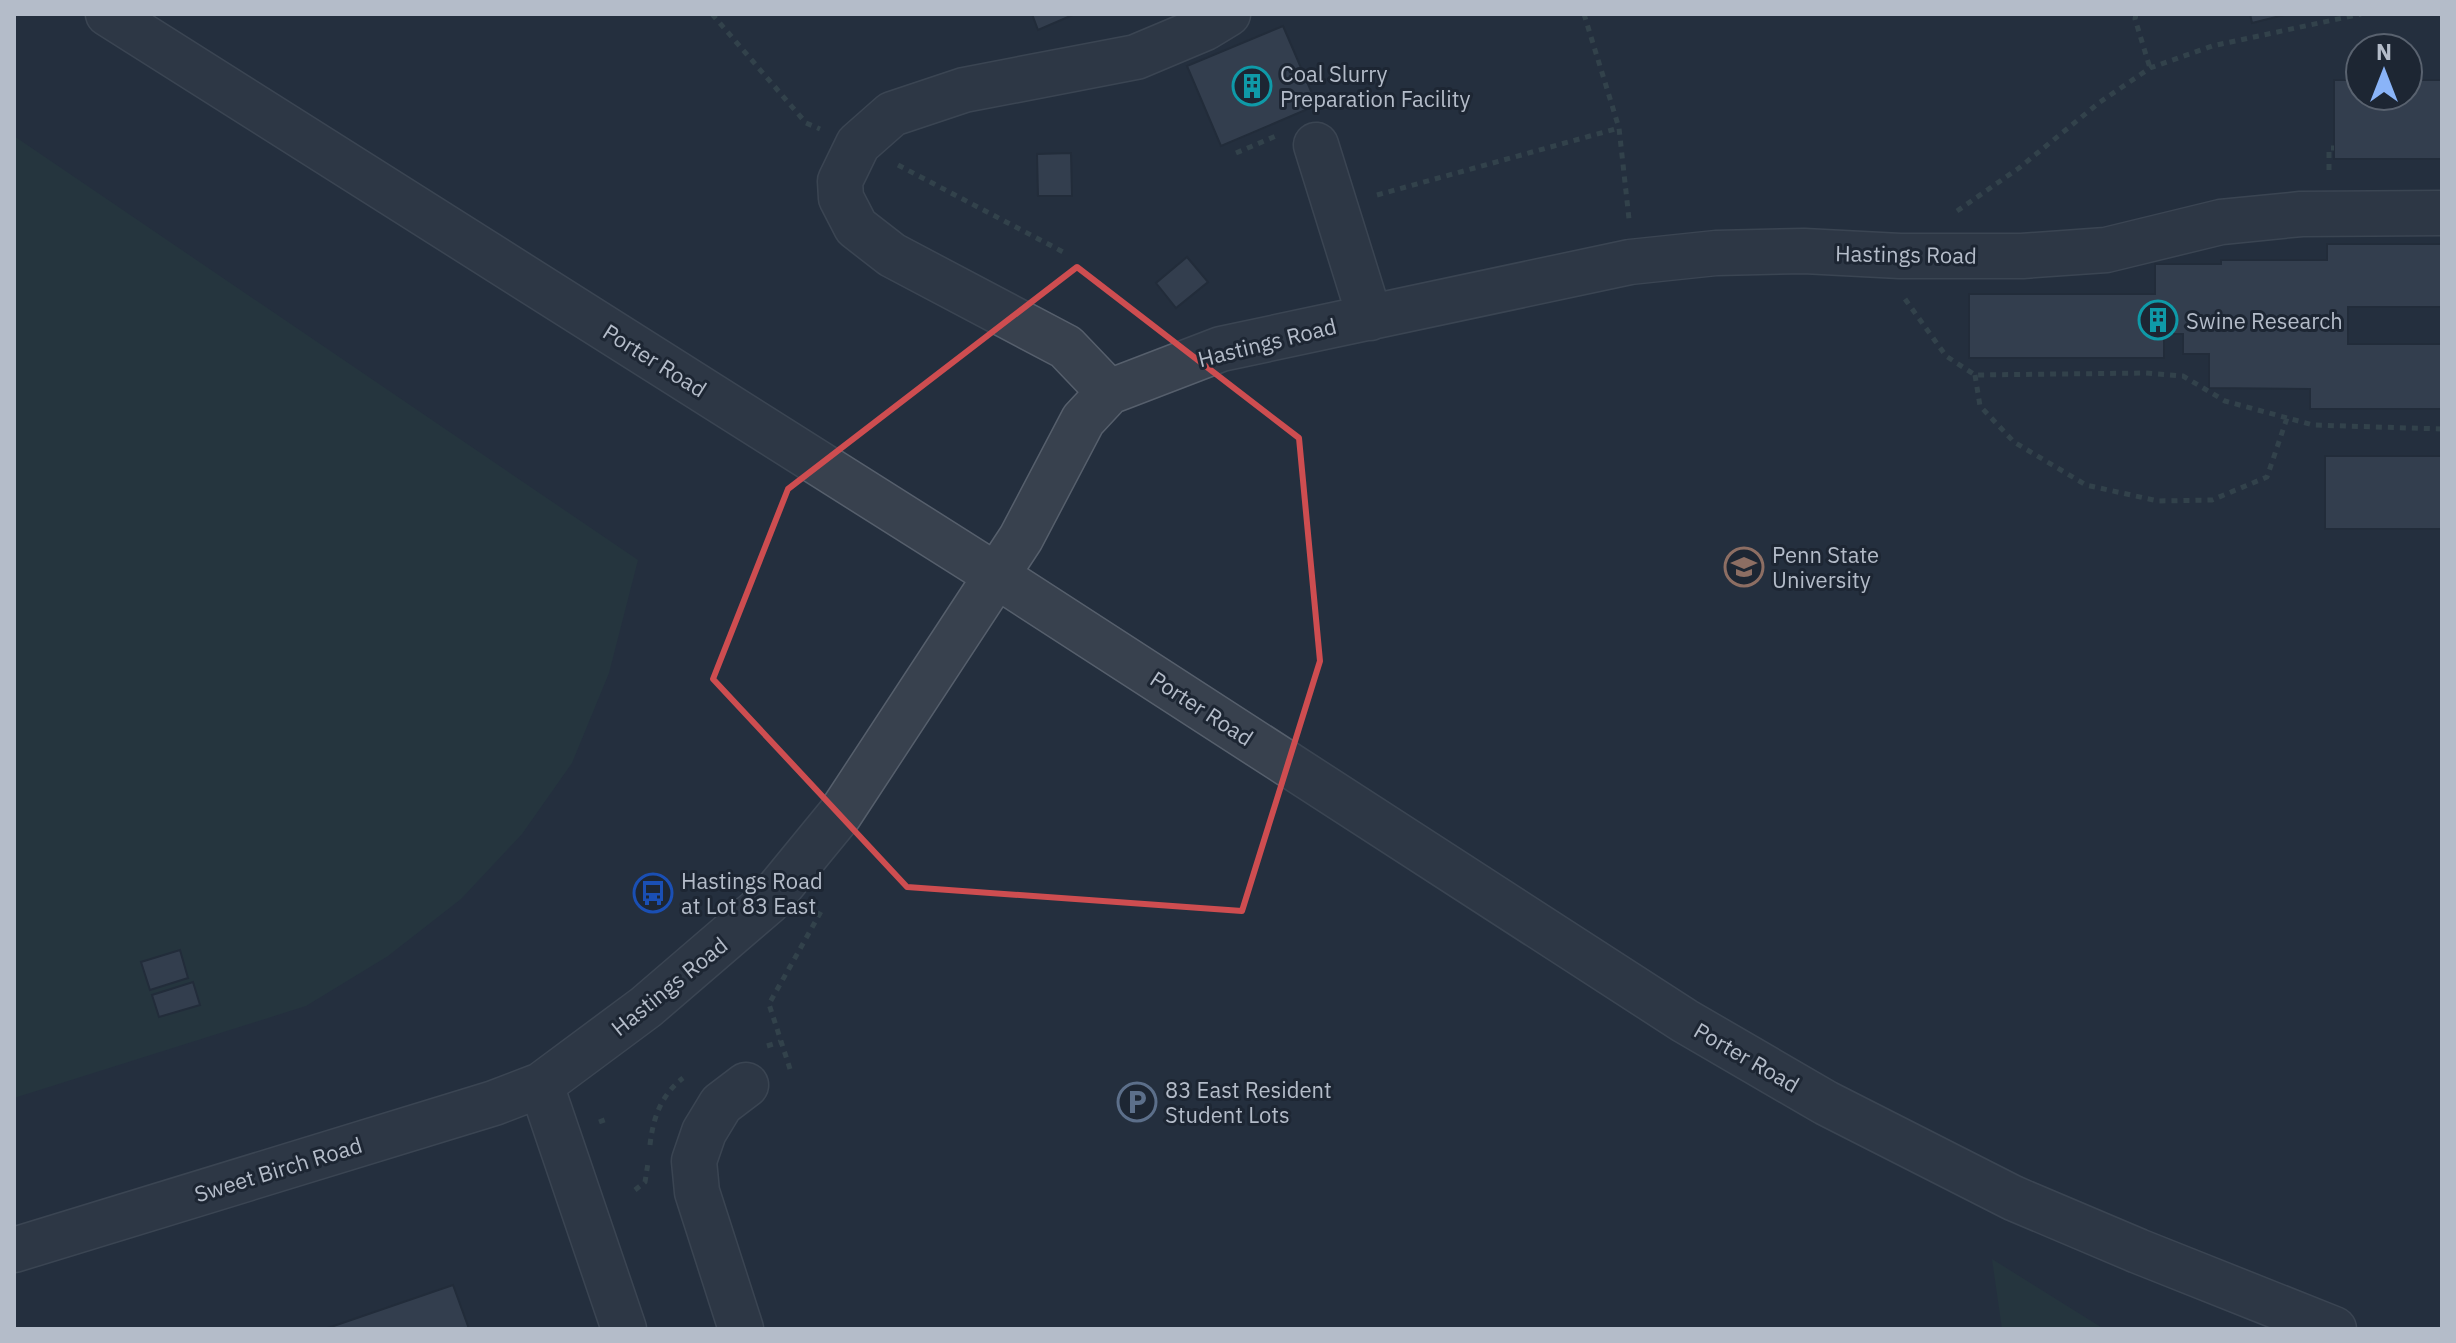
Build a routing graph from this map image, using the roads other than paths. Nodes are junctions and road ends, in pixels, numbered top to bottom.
1 (108, 14) edge
2 (1228, 14) edge
3 (1316, 145) dead end
4 (2442, 213) edge
5 (1370, 318) junction
6 (1109, 392) junction
7 (997, 576) junction
8 (541, 1085) junction
9 (746, 1085) dead end
10 (14, 1250) edge
11 (624, 1329) edge
12 (741, 1329) edge
13 (2334, 1329) edge

1 - 7 street, Porter Road
2 - 6 street
3 - 5 street
4 - 5 street, Hastings Road
5 - 6 street, Hastings Road
6 - 7 street, Hastings Road
7 - 8 street, Hastings Road
7 - 13 street, Porter Road
8 - 10 street, Sweet Birch Road
8 - 11 street
9 - 12 street

